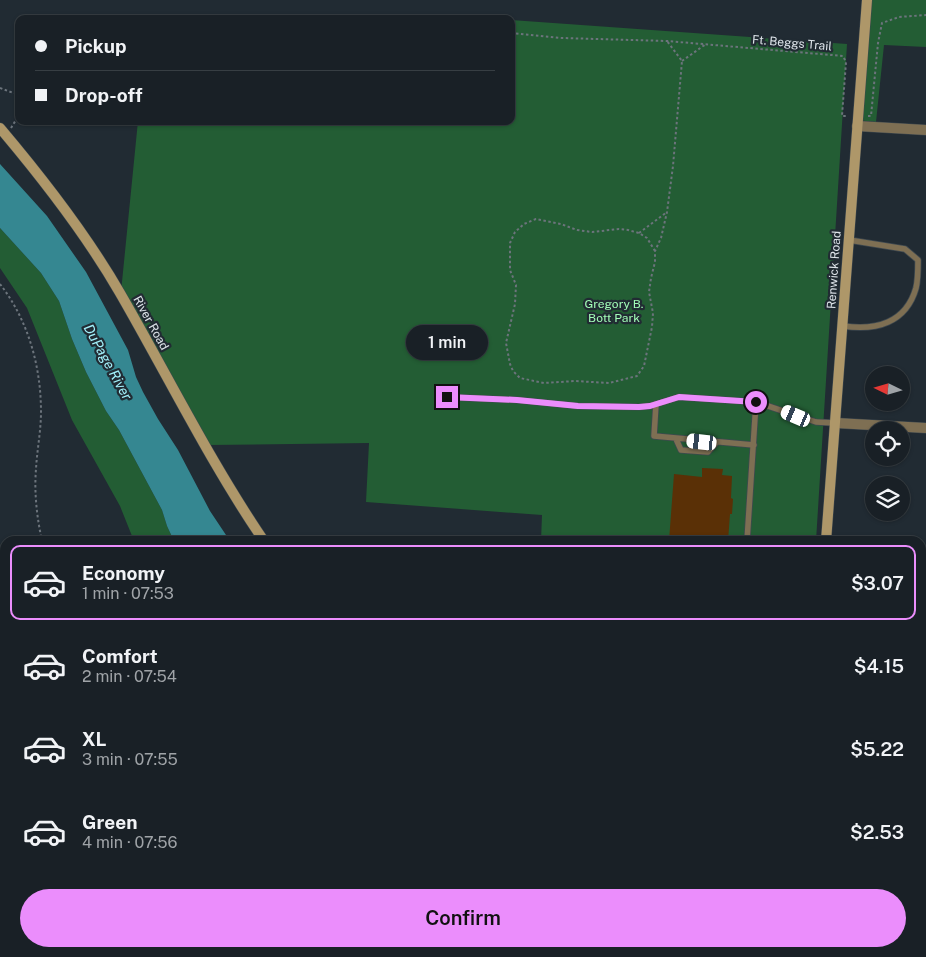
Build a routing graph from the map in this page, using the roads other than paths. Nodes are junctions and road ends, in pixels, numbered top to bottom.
1 (867, 0) edge
2 (857, 121) junction
3 (2, 130) edge
4 (926, 130) edge
5 (849, 240) junction
6 (843, 326) junction
7 (447, 397) dead end
8 (756, 402) junction
9 (656, 404) junction
10 (836, 423) junction
11 (926, 428) edge
12 (676, 439) junction
13 (716, 443) junction
14 (754, 445) junction
15 (261, 536) edge
16 (747, 536) edge
17 (826, 536) edge

1 - 2 street, Renwick Road
2 - 4 street
2 - 5 street, Renwick Road
3 - 15 street, River Road
5 - 6 street, Renwick Road
5 - 6 lane
6 - 10 street, Renwick Road
7 - 9 lane
8 - 9 lane
8 - 10 lane
8 - 14 lane
9 - 12 lane
10 - 11 street
10 - 17 street, Renwick Road
12 - 13 lane
12 - 13 lane
13 - 14 lane
14 - 16 lane

